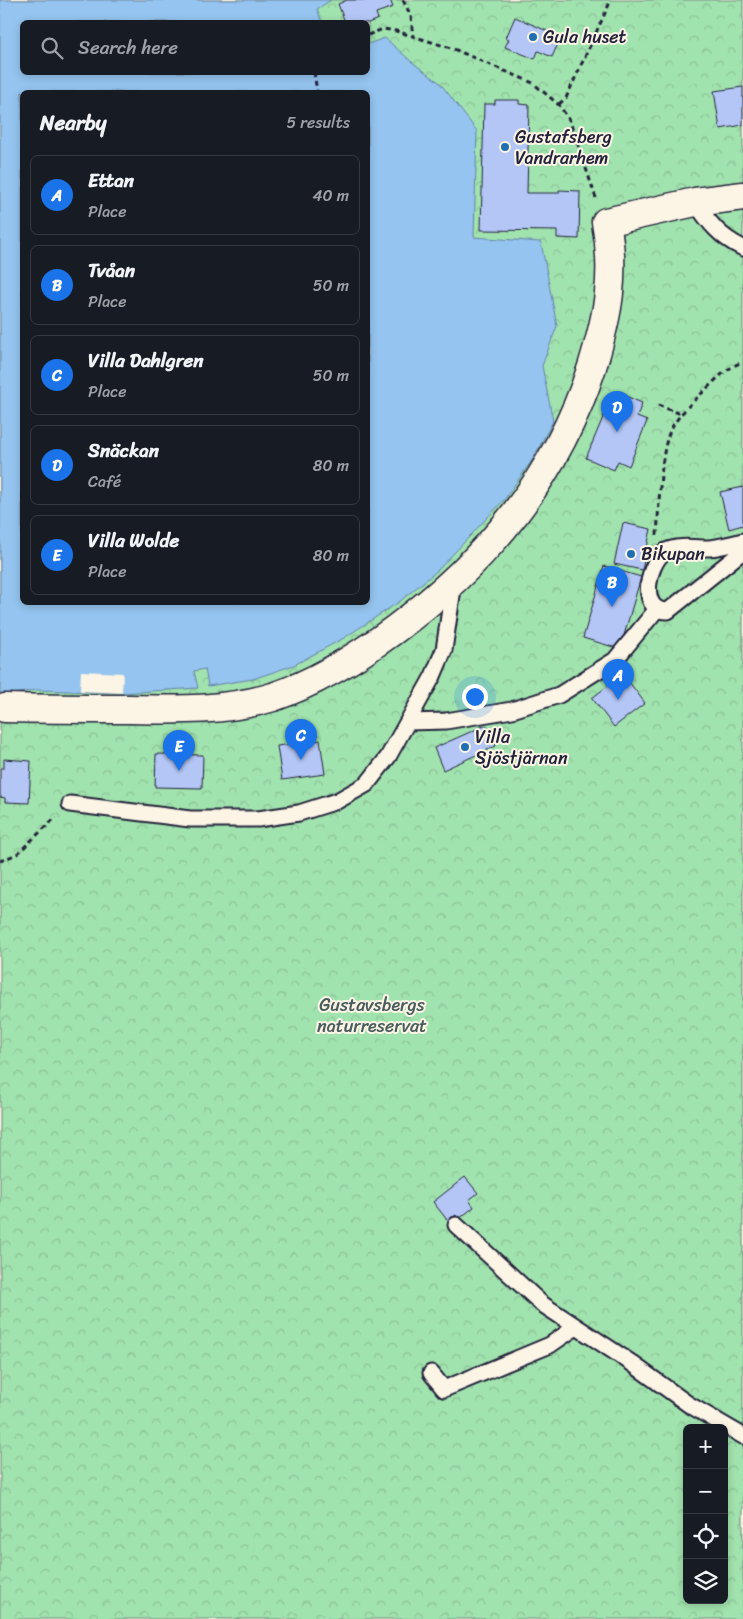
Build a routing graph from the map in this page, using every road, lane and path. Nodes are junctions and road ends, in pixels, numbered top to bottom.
1 (403, 0) edge
2 (611, 0) edge
3 (370, 34) edge
4 (413, 37) junction
5 (314, 75) edge
6 (317, 90) edge
7 (559, 105) junction
8 (743, 196) edge
9 (695, 202) junction
10 (606, 222) junction
11 (743, 248) edge
12 (743, 362) edge
13 (658, 405) dead end
14 (681, 414) junction
15 (658, 521) dead end
16 (743, 541) edge
17 (743, 551) edge
18 (454, 580) junction
19 (657, 609) junction
20 (5, 708) dead end
21 (408, 722) junction
22 (70, 804) joint
23 (0, 861) edge
24 (456, 1225) dead end
25 (576, 1326) junction
26 (431, 1373) dead end
27 (743, 1436) edge

1 - 4 path
2 - 7 path
3 - 4 path
4 - 7 path
5 - 6 path
7 - 10 path
8 - 9 street
9 - 10 street
9 - 11 lane
10 - 18 street
12 - 14 path
13 - 14 path
14 - 15 path
16 - 19 lane
17 - 19 lane
18 - 20 street
18 - 21 lane
19 - 21 lane
21 - 22 lane
22 - 23 path
24 - 25 lane
25 - 26 lane
25 - 27 lane

